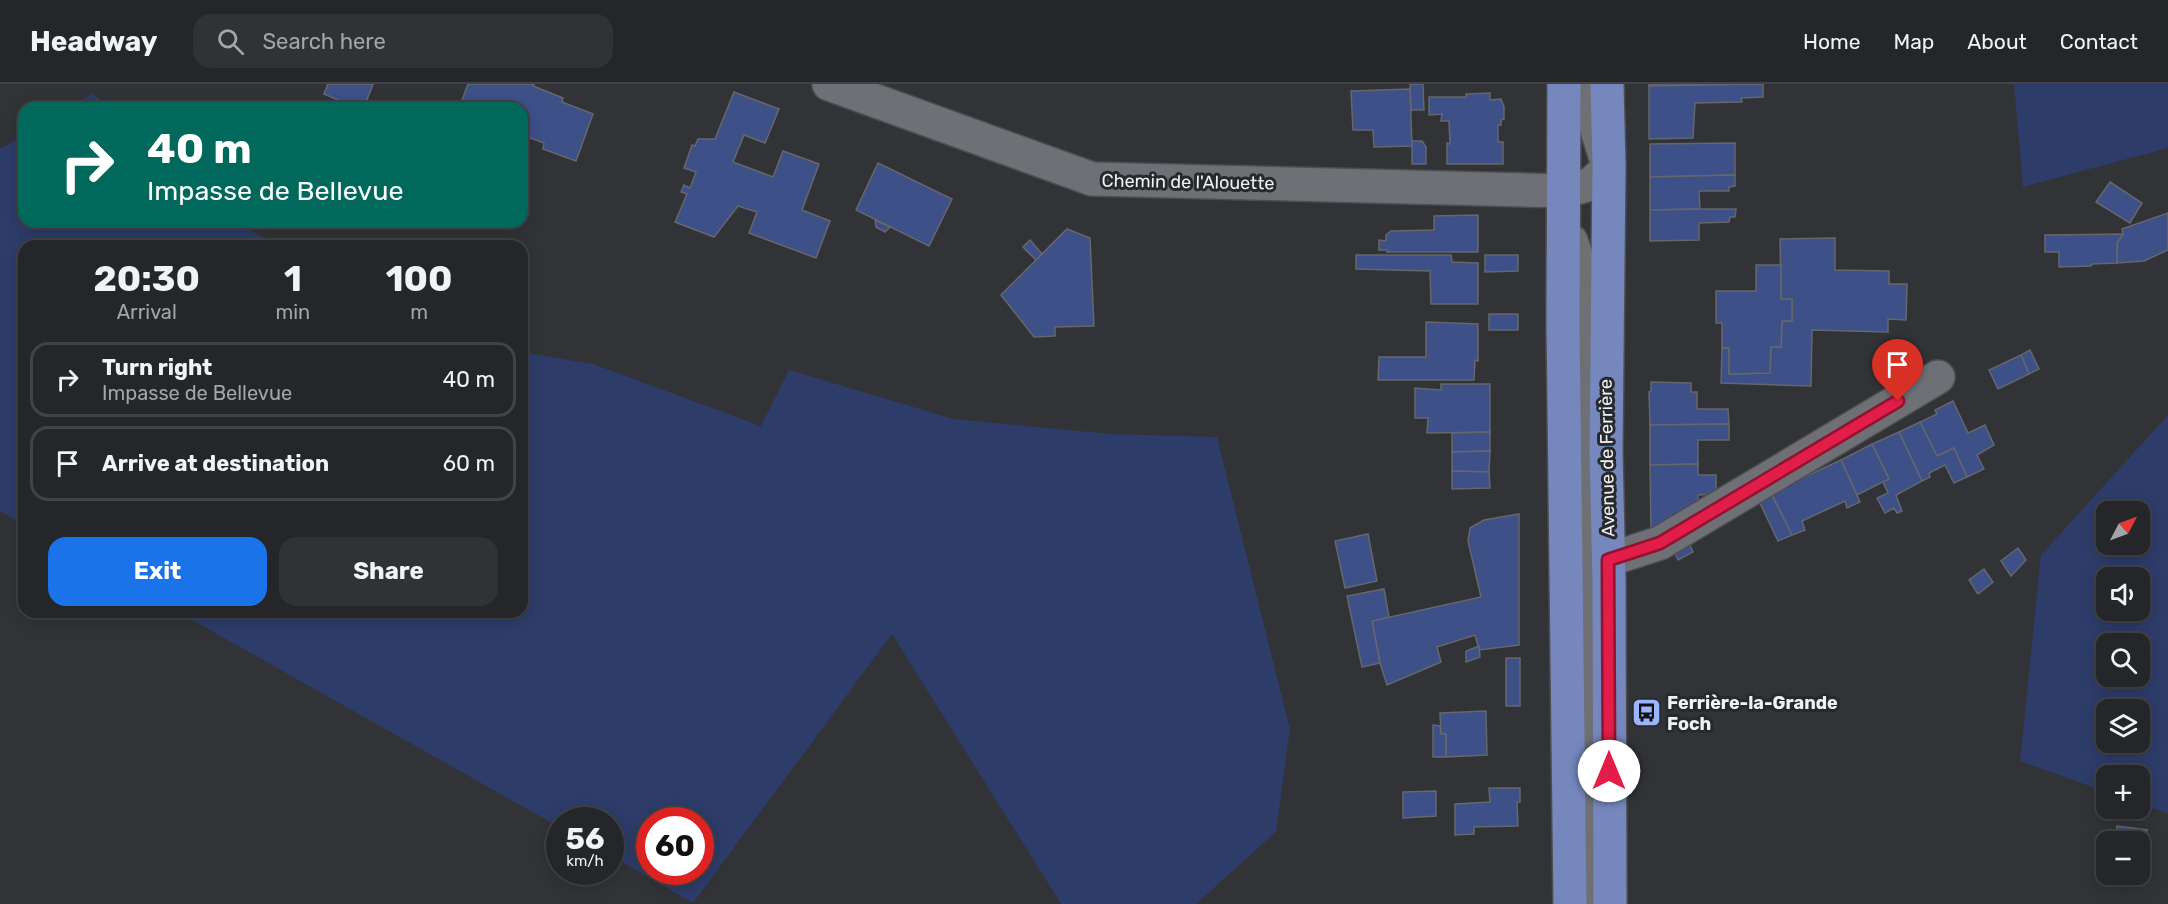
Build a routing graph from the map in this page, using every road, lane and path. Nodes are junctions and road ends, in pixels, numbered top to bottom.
1 (829, 84) edge
2 (1564, 84) edge
3 (1587, 84) edge
4 (1607, 84) edge
5 (1609, 167) junction
6 (1569, 201) junction
7 (1608, 216) junction
8 (1938, 377) dead end
9 (1587, 559) junction
10 (1570, 904) edge
11 (1590, 904) edge
12 (1610, 904) edge

1 - 6 street, Chemin de l'Alouette
2 - 6 main road, Avenue de Ferrière
3 - 5 street
4 - 5 main road, Avenue de Ferrière
5 - 6 street
5 - 7 main road, Avenue de Ferrière
6 - 7 street
6 - 9 main road, Avenue de Ferrière
7 - 9 main road, Avenue de Ferrière
8 - 9 street
9 - 10 main road, Avenue de Ferrière
9 - 11 street
9 - 12 main road, Avenue de Ferrière

